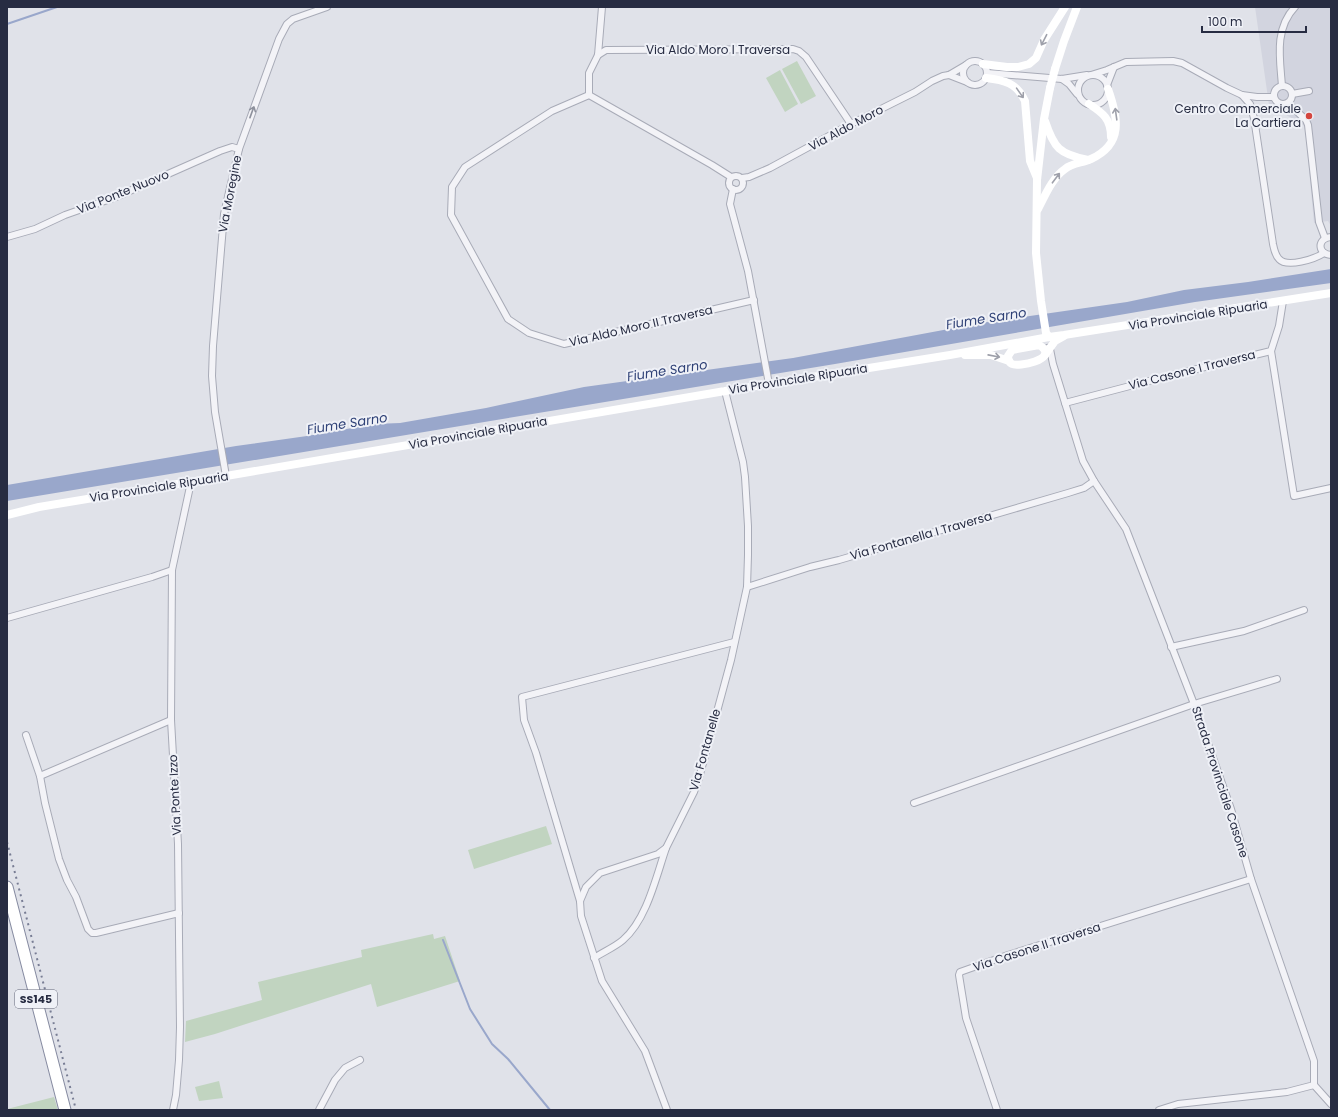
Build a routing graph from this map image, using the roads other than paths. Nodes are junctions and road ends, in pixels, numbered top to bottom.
1 (327, 7) edge
2 (602, 7) edge
3 (1065, 7) edge
4 (1077, 7) edge
5 (1295, 7) edge
6 (598, 55) junction
7 (983, 64) junction
8 (966, 65) junction
9 (1114, 67) junction
10 (949, 75) junction
11 (986, 75) junction
12 (1089, 75) junction
13 (1062, 79) junction
14 (967, 82) junction
15 (1282, 86) junction
16 (1108, 87) junction
17 (1309, 91) dead end
18 (1292, 94) junction
19 (589, 95) junction
20 (1242, 95) junction
21 (1079, 96) junction
22 (1274, 97) junction
23 (1288, 103) junction
24 (1089, 104) junction
25 (1044, 119) junction
26 (851, 124) junction
27 (1111, 140) junction
28 (239, 149) junction
29 (1089, 160) junction
30 (731, 178) junction
31 (742, 178) junction
32 (1038, 180) junction
33 (733, 189) junction
34 (1037, 212) junction
35 (7, 237) edge
36 (1328, 237) edge
37 (1324, 253) junction
38 (1331, 255) edge
39 (1331, 293) edge
40 (754, 300) junction
41 (1283, 301) junction
42 (1064, 335) junction
43 (1044, 340) junction
44 (1025, 342) junction
45 (1012, 350) junction
46 (1271, 351) junction
47 (1045, 354) junction
48 (950, 355) junction
49 (1009, 361) junction
50 (1053, 364) junction
51 (768, 382) junction
52 (725, 391) junction
53 (1065, 403) junction
54 (226, 476) junction
55 (1094, 481) junction
56 (191, 482) junction
57 (1331, 488) edge
58 (7, 515) edge
59 (172, 570) junction
60 (747, 587) junction
61 (1304, 610) dead end
62 (7, 618) edge
63 (734, 642) junction
64 (1171, 647) junction
65 (1277, 679) dead end
66 (1194, 704) junction
67 (171, 720) junction
68 (26, 735) dead end
69 (40, 776) junction
70 (914, 803) dead end
71 (666, 848) junction
72 (1251, 879) junction
73 (7, 887) edge
74 (580, 901) junction
75 (179, 913) junction
76 (594, 958) junction
77 (360, 1060) dead end
78 (1314, 1085) junction
79 (1331, 1104) edge
80 (65, 1110) edge
81 (173, 1110) edge
82 (319, 1110) edge
83 (667, 1110) edge
84 (997, 1110) edge
85 (1159, 1110) edge

28 -> 1 street, Via Moregine
2 - 6 street
3 -> 7 main road
4 - 25 main road, bridge
5 - 15 street
6 - 19 street
6 - 26 street, Via Aldo Moro I Traversa
7 - 8 street
7 - 11 street
8 - 10 street, Via Aldo Moro
8 - 14 street
9 - 12 street
9 - 16 street
9 - 20 street
10 - 14 street
10 - 26 street, Via Aldo Moro
11 - 13 street
11 - 14 street
11 -> 32 main road
12 - 13 street
12 - 16 street
12 - 21 street
13 - 21 street
15 - 18 street
15 - 22 street
16 - 24 street
27 -> 16 main road
17 - 18 street
18 - 23 street
19 - 30 street
19 - 40 street, Via Aldo Moro II Traversa
20 - 22 street
20 - 37 street
21 - 24 street
22 - 23 street
23 - 36 street
24 - 27 main road
25 - 29 main road
25 - 32 main road
26 - 31 street, Via Aldo Moro
27 - 29 main road
28 - 35 street, Via Ponte Nuovo
28 - 54 street, Via Moregine
34 -> 29 main road
30 - 31 street
30 - 33 street
31 - 33 street
32 - 34 main road
33 - 40 street
34 - 43 main road
36 - 37 street
37 - 38 street
39 - 41 main road, Via Provinciale Ripuaria
40 - 51 street
41 - 42 main road, Via Provinciale Ripuaria
41 - 46 street, Via Casone I Traversa
42 - 43 main road, Via Provinciale Ripuaria
42 - 47 main road
43 - 44 main road, Via Provinciale Ripuaria
43 - 45 main road, Via Provinciale Ripuaria
43 - 47 main road
43 - 47 main road
44 - 45 main road
44 - 48 main road, Via Provinciale Ripuaria
45 - 49 main road
46 - 53 street, Via Casone I Traversa
46 - 57 street
47 - 49 main road, Via Provinciale Ripuaria
47 - 50 street, Strada Provinciale Casone
47 - 50 street
48 -> 49 main road, Via Provinciale Ripuaria
48 - 51 main road, Via Provinciale Ripuaria
50 - 53 street, Strada Provinciale Casone
51 - 52 main road, Via Provinciale Ripuaria
52 - 54 main road, Via Provinciale Ripuaria
52 - 60 street, Via Fontanelle
53 - 55 street, Strada Provinciale Casone
54 - 56 main road, Via Provinciale Ripuaria
55 - 60 street, Via Fontanella I Traversa
55 - 64 street, Strada Provinciale Casone
56 - 58 main road, Via Provinciale Ripuaria
56 - 59 street, Via Ponte Izzo
59 - 62 street
59 - 67 street, Via Ponte Izzo
60 - 63 street, Via Fontanelle
61 - 64 street
63 - 71 street, Via Fontanelle
63 - 74 street
64 - 66 street, Strada Provinciale Casone
65 - 66 street
66 - 70 street
66 - 72 street, Strada Provinciale Casone
67 - 69 street
67 - 75 street, Via Ponte Izzo
68 - 69 street
69 - 75 street
71 - 74 street
71 - 76 street, Via Fontanelle
72 - 78 street, Strada Provinciale Casone
72 - 84 street, Via Casone II Traversa
73 - 80 highway, SS145
74 - 76 street
75 - 81 street, Via Ponte Izzo
76 - 83 street
77 - 82 street
78 - 79 street
78 - 85 street

